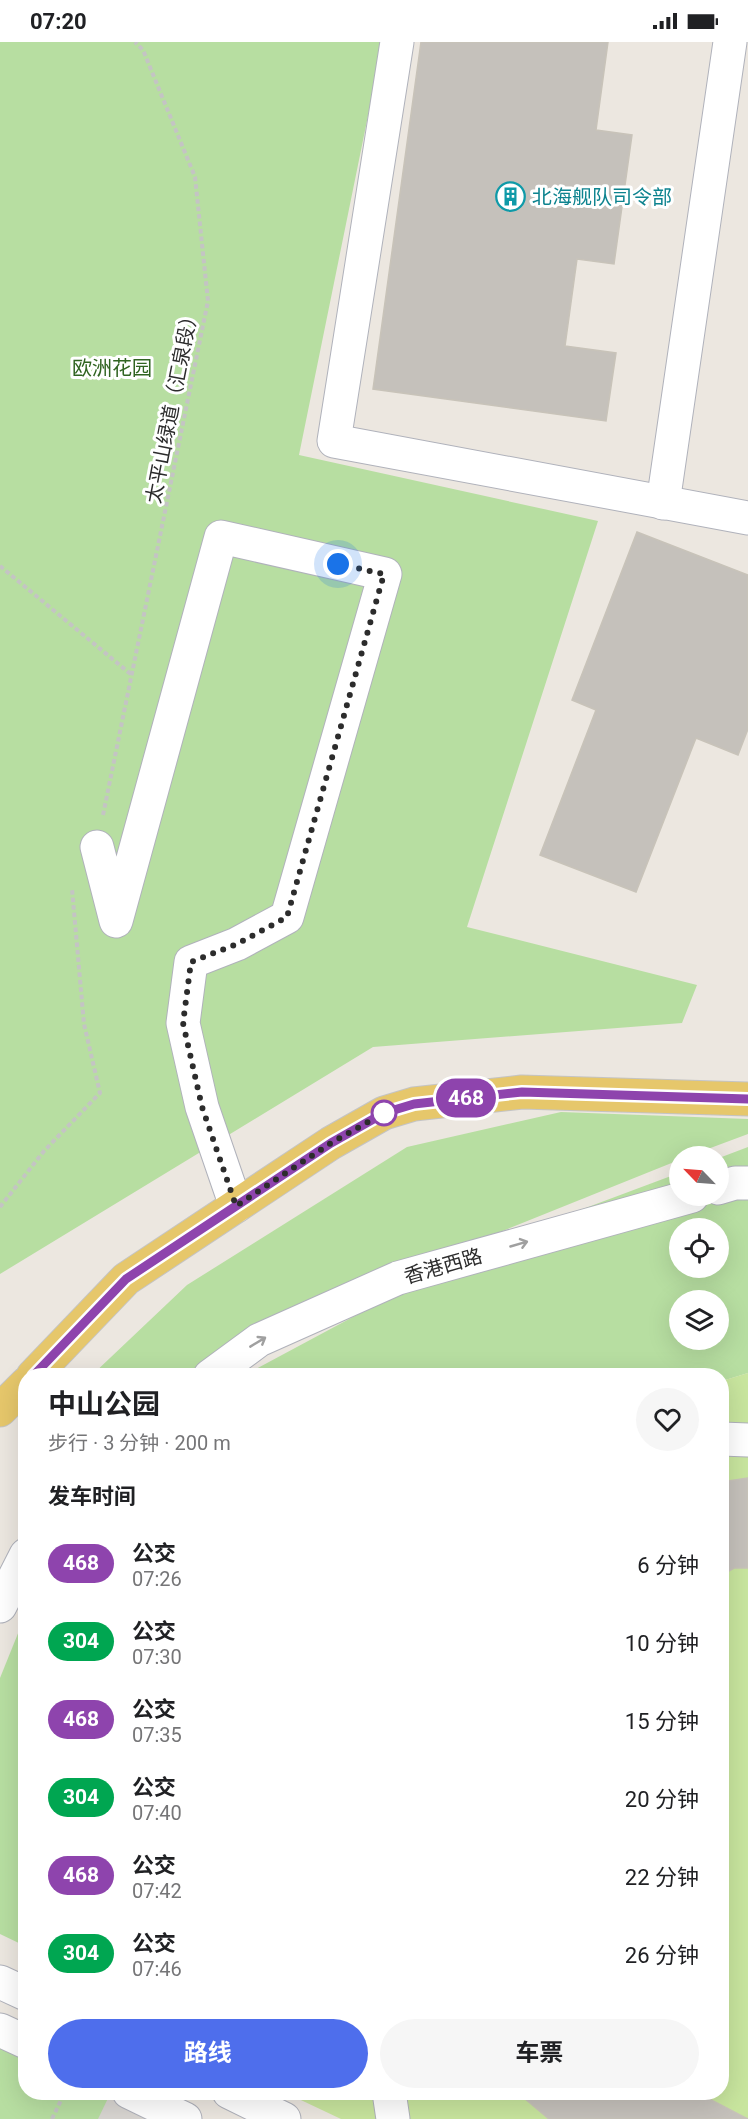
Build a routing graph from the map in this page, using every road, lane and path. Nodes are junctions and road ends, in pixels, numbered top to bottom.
1 (135, 42) edge
2 (397, 42) edge
3 (730, 42) edge
4 (663, 503) junction
5 (748, 518) edge
6 (0, 566) edge
7 (133, 676) junction
8 (97, 847) junction
9 (748, 1099) edge
10 (748, 1183) edge
11 (729, 1185) edge
12 (669, 1202) edge
13 (236, 1206) junction
14 (0, 1207) edge
15 (41, 1368) edge
16 (221, 1368) edge
17 (18, 1392) edge
18 (0, 1410) edge
19 (729, 1439) edge
20 (748, 1440) edge
21 (18, 1571) edge
22 (0, 1606) edge
23 (0, 1982) edge
24 (18, 1990) edge
25 (0, 2030) edge
26 (18, 2038) edge
27 (61, 2100) edge
28 (146, 2100) edge
29 (245, 2100) edge
30 (390, 2100) edge
31 (52, 2119) edge
32 (185, 2119) edge
33 (284, 2119) edge
34 (393, 2119) edge

1 - 7 path, 太平山绿道（汇泉段）
2 - 4 street
3 - 4 street
4 - 5 street
6 - 7 path
7 - 8 path, 太平山绿道（汇泉段）
8 - 13 street
8 - 14 path
9 - 13 main road
10 - 11 street
16 -> 12 street, 香港西路
13 - 15 main road
17 - 18 main road
19 - 20 street
21 - 22 street
23 - 24 street
25 - 26 street
27 - 31 path
28 - 32 street
29 - 33 street
30 - 34 street

